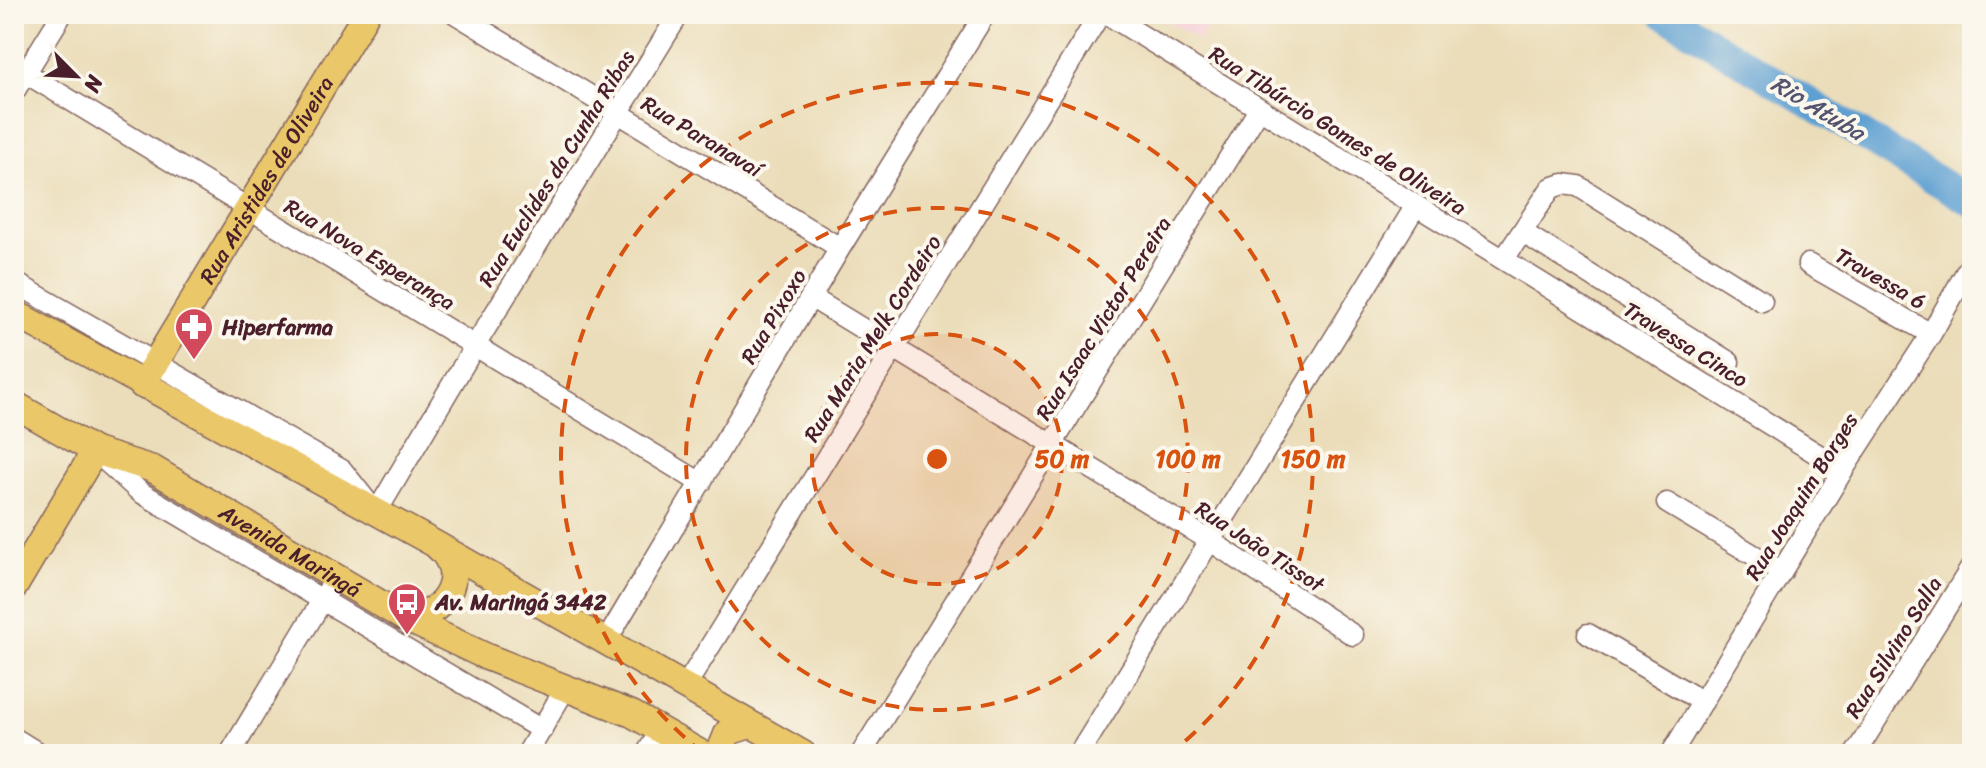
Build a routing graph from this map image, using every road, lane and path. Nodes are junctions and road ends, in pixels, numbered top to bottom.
1 (62, 14) edge
2 (366, 14) edge
3 (456, 14) edge
4 (679, 14) edge
5 (985, 14) edge
6 (1100, 14) edge
7 (1107, 14) edge
8 (20, 70) edge
9 (14, 92) edge
10 (1258, 111) junction
11 (618, 113) junction
12 (1415, 207) junction
13 (246, 208) junction
14 (1522, 232) junction
15 (840, 248) junction
16 (1504, 259) junction
17 (1972, 262) edge
18 (1808, 264) dead end
19 (14, 282) edge
20 (812, 298) junction
21 (1762, 301) dead end
22 (14, 313) edge
23 (1931, 334) junction
24 (476, 344) junction
25 (896, 346) junction
26 (1729, 362) dead end
27 (148, 374) junction
28 (14, 404) edge
29 (1053, 445) junction
30 (95, 451) junction
31 (1843, 470) junction
32 (701, 483) junction
33 (1667, 503) dead end
34 (376, 513) junction
35 (1209, 540) junction
36 (435, 544) junction
37 (1972, 566) edge
38 (1782, 572) junction
39 (14, 587) edge
40 (329, 589) junction
41 (403, 617) junction
42 (1588, 634) dead end
43 (1353, 635) dead end
44 (605, 643) junction
45 (566, 687) junction
46 (685, 687) junction
47 (1703, 702) junction
48 (750, 725) junction
49 (542, 730) junction
50 (661, 730) junction
51 (14, 738) edge
52 (1673, 753) edge
53 (40, 754) edge
54 (230, 754) edge
55 (527, 754) edge
56 (646, 754) edge
57 (702, 754) edge
58 (719, 754) edge
59 (803, 754) edge
60 (861, 754) edge
61 (1079, 754) edge
62 (1855, 754) edge

1 - 8 street
2 - 13 main road, Rua Aristides de Oliveira
3 - 11 street, Rua Paranavaí
4 - 11 street, Rua Euclides da Cunha Ribas
5 - 15 street, Rua Pixoxo
6 - 25 street, Rua Maria Melk Cordeiro
7 - 10 street, Rua Tibúrcio Gomes de Oliveira
8 - 9 street
8 - 13 street, Rua Nova Esperança
10 - 12 street, Rua Tibúrcio Gomes de Oliveira
10 - 29 street, Rua Isaac Victor Pereira
11 - 15 street, Rua Paranavaí
11 - 24 street, Rua Euclides da Cunha Ribas
12 - 16 street, Rua Tibúrcio Gomes de Oliveira
12 - 35 street
13 - 24 street, Rua Nova Esperança
13 - 27 main road, Rua Aristides de Oliveira
14 - 16 street
14 - 21 street
14 - 26 street
15 - 20 street, Rua Pixoxo
16 - 31 street, Travessa Cinco
17 - 23 street, Rua Joaquim Borges
18 - 23 street, Travessa 6
19 - 27 street
20 - 25 street, Rua João Tissot
20 - 32 street, Rua Pixoxo
22 - 27 main road
23 - 31 street, Rua Joaquim Borges
24 - 32 street, Rua Nova Esperança
24 - 34 street, Rua Euclides da Cunha Ribas
25 - 29 street, Rua João Tissot
25 - 46 street, Rua Maria Melk Cordeiro
27 - 34 main road
28 - 30 main road, Avenida Maringá
29 - 35 street, Rua João Tissot
29 - 60 street, Rua Isaac Victor Pereira
30 - 39 main road
30 - 40 main road, Avenida Maringá
31 - 38 street, Rua Joaquim Borges
32 - 44 street, Rua Pixoxo
33 - 38 street
34 - 36 main road
35 - 43 street, Rua João Tissot
35 - 61 street
36 - 41 main road
36 - 44 main road
37 - 62 street, Rua Silvino Salla
38 - 47 street, Rua Joaquim Borges
40 - 41 main road, Avenida Maringá
40 - 49 street, Avenida Maringá
40 - 54 street
41 - 45 main road, Avenida Maringá
42 - 47 street
44 - 46 main road
45 - 49 street
45 - 50 main road, Avenida Maringá
46 - 48 main road
47 - 52 street, Rua Joaquim Borges
48 - 58 main road
48 - 59 main road
49 - 55 street
50 - 56 street
50 - 57 main road, Avenida Maringá
51 - 53 street

